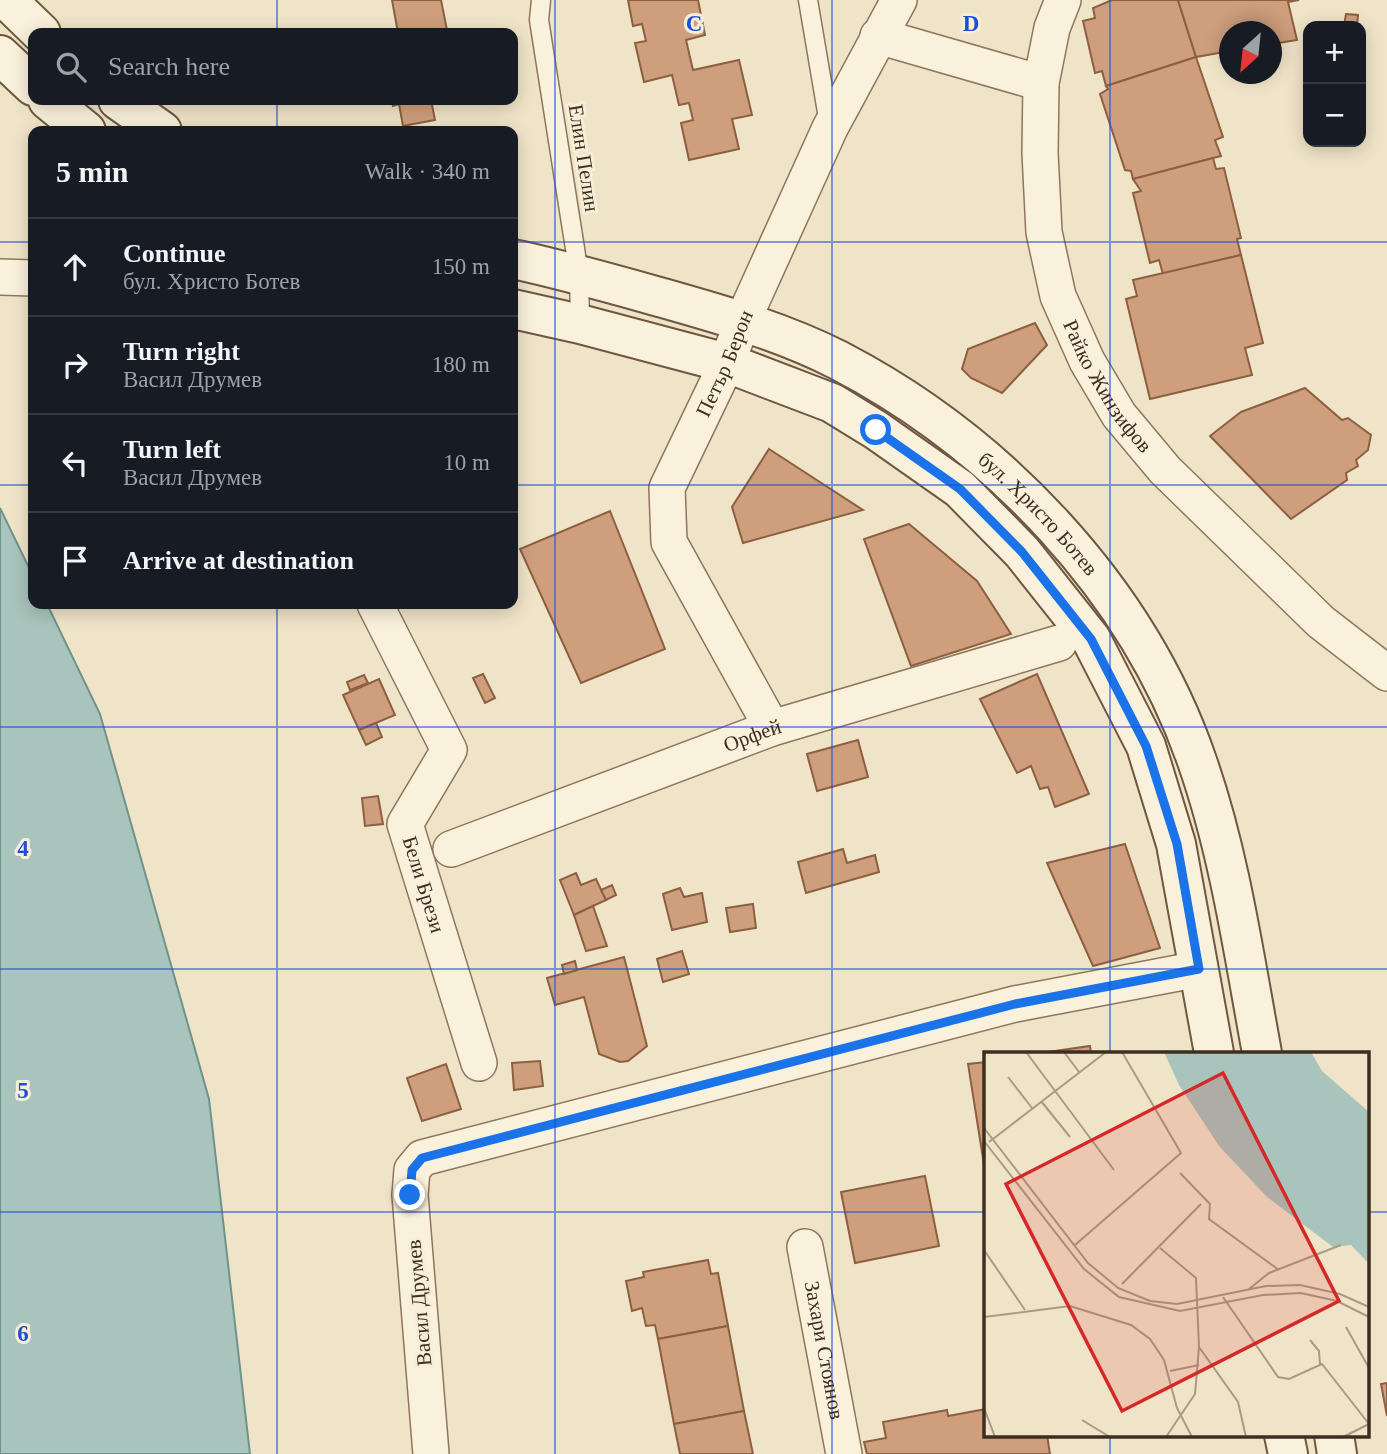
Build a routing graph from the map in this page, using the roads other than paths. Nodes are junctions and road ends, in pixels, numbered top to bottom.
1 (7, 0) edge
2 (541, 0) edge
3 (808, 0) edge
4 (899, 0) edge
5 (1063, 0) edge
6 (36, 28) edge
7 (878, 36) junction
8 (0, 55) edge
9 (28, 81) edge
10 (1041, 83) junction
11 (54, 105) edge
12 (125, 105) edge
13 (80, 126) edge
14 (155, 126) edge
15 (830, 128) junction
16 (518, 260) edge
17 (579, 274) junction
18 (0, 276) edge
19 (28, 278) edge
20 (518, 310) edge
21 (743, 320) junction
22 (580, 324) junction
23 (727, 363) junction
24 (377, 609) edge
25 (1059, 643) dead end
26 (1387, 673) edge
27 (772, 728) junction
28 (451, 849) dead end
29 (1199, 969) junction
30 (1214, 1052) edge
31 (1262, 1052) edge
32 (479, 1063) dead end
33 (805, 1247) dead end
34 (1284, 1436) edge
35 (1334, 1436) edge
36 (431, 1454) edge
37 (844, 1454) edge
38 (1288, 1454) edge
39 (1337, 1454) edge

1 - 6 main road
2 - 17 lane, Елин Пелин
3 - 15 lane
4 - 7 street, Петър Берон
5 - 10 street, Райко Жинзифов
7 - 10 street
7 - 15 street, Петър Берон
8 - 9 main road
10 - 26 street, Райко Жинзифов
11 - 13 main road
12 - 14 main road
15 - 21 street, Петър Берон
16 - 17 main road, бул. Христо Ботев
17 - 21 main road, бул. Христо Ботев
17 - 22 lane, Елин Пелин
18 - 19 street
20 - 22 main road, бул. Христо Ботев
21 - 23 street, Петър Берон
21 - 31 main road, бул. Христо Ботев
22 - 23 main road, бул. Христо Ботев
23 - 27 street, Петър Берон
23 - 29 main road, бул. Христо Ботев
24 - 32 street, Бели Брези
25 - 27 street, Орфей
27 - 28 street, Орфей
29 - 30 main road, бул. Христо Ботев
29 - 36 street, Васил Друмев
33 - 37 street, Захари Стоянов
34 - 38 main road
35 - 39 main road

